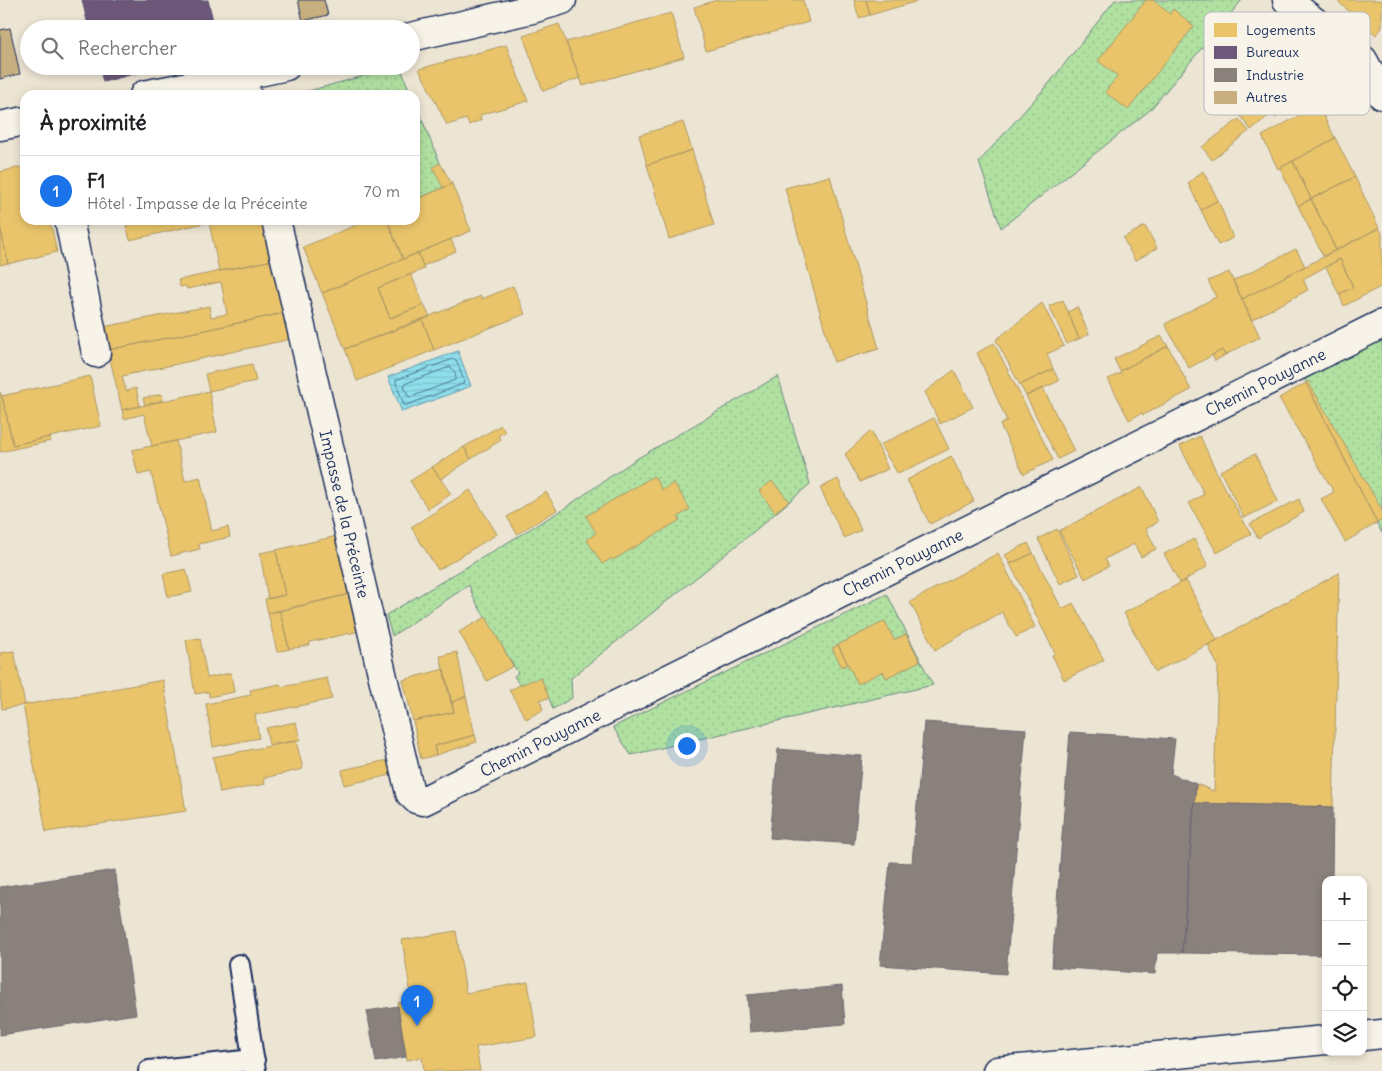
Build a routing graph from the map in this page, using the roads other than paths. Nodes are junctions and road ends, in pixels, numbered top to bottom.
1 (562, 0) edge
2 (1287, 0) edge
3 (1302, 12) edge
4 (420, 35) edge
5 (1370, 73) edge
6 (267, 75) edge
7 (244, 86) edge
8 (167, 90) edge
9 (1382, 95) edge
10 (20, 122) edge
11 (0, 126) edge
12 (70, 225) edge
13 (277, 225) edge
14 (1382, 324) edge
15 (96, 353) dead end
16 (423, 801) joint
17 (239, 965) dead end
18 (1382, 1034) edge
19 (1367, 1036) edge
20 (1322, 1040) edge
21 (255, 1066) edge
22 (149, 1071) edge
23 (997, 1071) edge

1 - 4 street
2 - 3 street
5 - 9 street
6 - 7 street
7 - 8 street
10 - 11 street
12 - 15 street
13 - 16 street, Impasse de la Préceinte
14 - 16 street, Chemin Pouyanne
17 - 21 lane
18 - 19 street
20 - 23 street
21 - 22 lane

